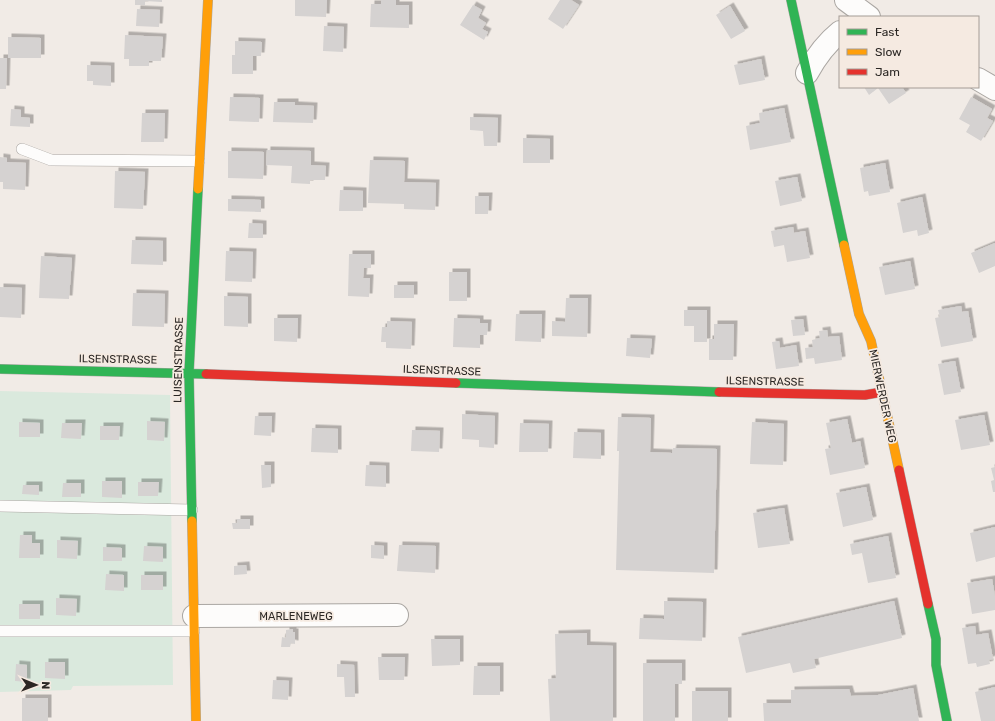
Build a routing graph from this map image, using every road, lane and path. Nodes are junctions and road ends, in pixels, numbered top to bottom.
1 (208, 0) edge
2 (791, 0) edge
3 (846, 0) edge
4 (866, 16) edge
5 (839, 33) edge
6 (807, 74) junction
7 (979, 80) edge
8 (995, 89) edge
9 (22, 149) dead end
10 (199, 161) junction
11 (0, 369) edge
12 (188, 373) junction
13 (882, 392) junction
14 (0, 506) edge
15 (192, 510) junction
16 (397, 615) dead end
17 (194, 624) junction
18 (0, 631) edge
19 (196, 721) edge
20 (947, 721) edge

1 - 10 street, LUISENSTRASSE
2 - 6 street, MIERWERDER WEG
3 - 4 street
5 - 6 street
6 - 13 street, MIERWERDER WEG
7 - 8 street
9 - 10 lane
10 - 12 street, LUISENSTRASSE
11 - 12 street, ILSENSTRASSE
12 - 13 street, ILSENSTRASSE
12 - 15 street, LUISENSTRASSE
13 - 20 street, MIERWERDER WEG
14 - 15 lane
15 - 17 street, LUISENSTRASSE
16 - 17 street, MARLENEWEG
17 - 18 lane
17 - 19 street, LUISENSTRASSE

